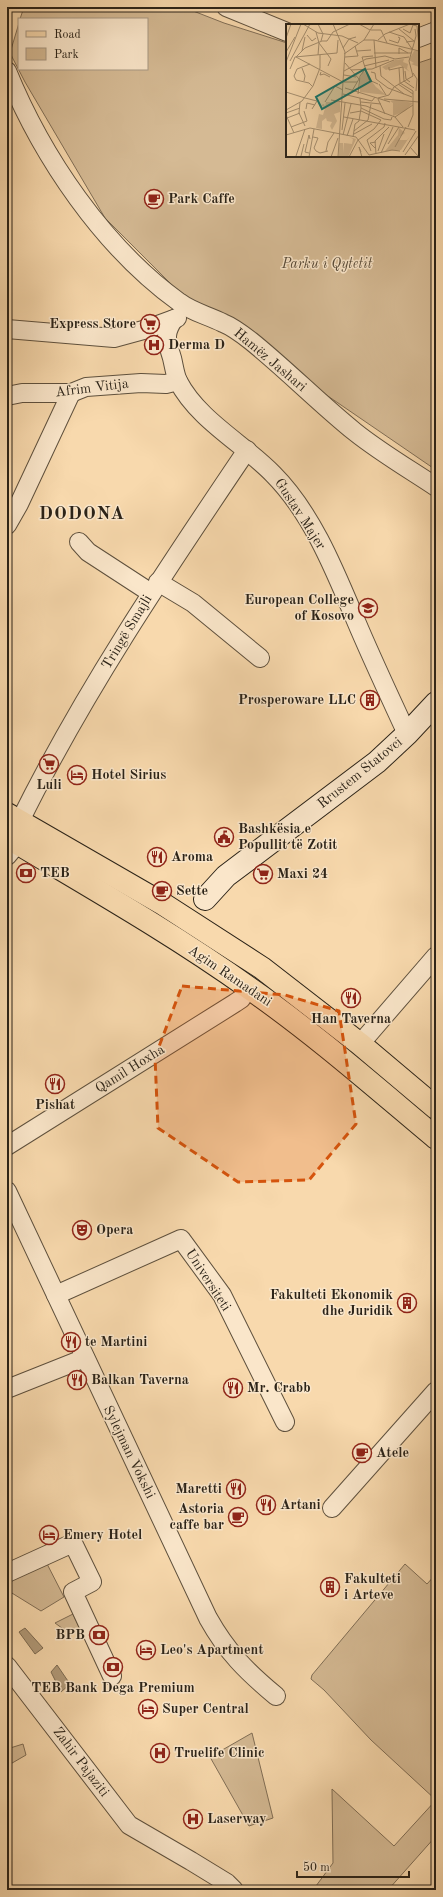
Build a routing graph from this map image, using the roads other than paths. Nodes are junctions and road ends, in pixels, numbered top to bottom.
1 (226, 7) edge
2 (436, 31) edge
3 (286, 32) edge
4 (419, 38) edge
5 (7, 71) edge
6 (193, 312) junction
7 (174, 318) junction
8 (7, 329) edge
9 (178, 381) junction
10 (71, 393) junction
11 (7, 396) edge
12 (247, 450) junction
13 (436, 487) edge
14 (7, 524) edge
15 (79, 542) dead end
16 (154, 588) junction
17 (260, 658) dead end
18 (436, 704) edge
19 (407, 734) junction
20 (12, 834) edge
21 (205, 899) dead end
22 (436, 956) edge
23 (249, 988) junction
24 (360, 1044) junction
25 (436, 1108) edge
26 (436, 1138) edge
27 (7, 1146) edge
28 (7, 1191) edge
29 (56, 1295) junction
30 (85, 1358) junction
31 (7, 1389) edge
32 (436, 1391) edge
33 (285, 1422) dead end
34 (332, 1508) dead end
35 (7, 1573) edge
36 (7, 1666) edge
37 (112, 1676) dead end
38 (276, 1696) dead end
39 (234, 1890) edge

1 - 3 street
2 - 4 street
5 - 6 street, Hamëz Jashari
6 - 7 street
6 - 13 street, Hamëz Jashari
7 - 8 street
7 - 9 street, Gustav Majer
9 - 10 street, Afrim Vitija
9 - 12 street, Gustav Majer
10 - 11 street, Afrim Vitija
10 - 14 street
12 - 16 street, Tringë Smajli
12 - 19 street, Gustav Majer
15 - 16 street
16 - 17 street
16 - 20 street, Tringë Smajli
18 - 19 street, Rrustem Statovci
19 - 21 street, Rrustem Statovci
20 - 23 main road, Agim Ramadani
20 - 24 main road, Agim Ramadani
22 - 24 street
23 - 26 main road, Agim Ramadani
23 - 27 street, Qamil Hoxha
24 - 25 main road, Agim Ramadani
28 - 29 street, Sylejman Vokshi
29 - 30 street, Sylejman Vokshi
29 - 33 street, Universiteti
30 - 31 street
30 - 38 street, Sylejman Vokshi
32 - 34 street
35 - 37 street
36 - 39 street, Zahir Pajaziti

